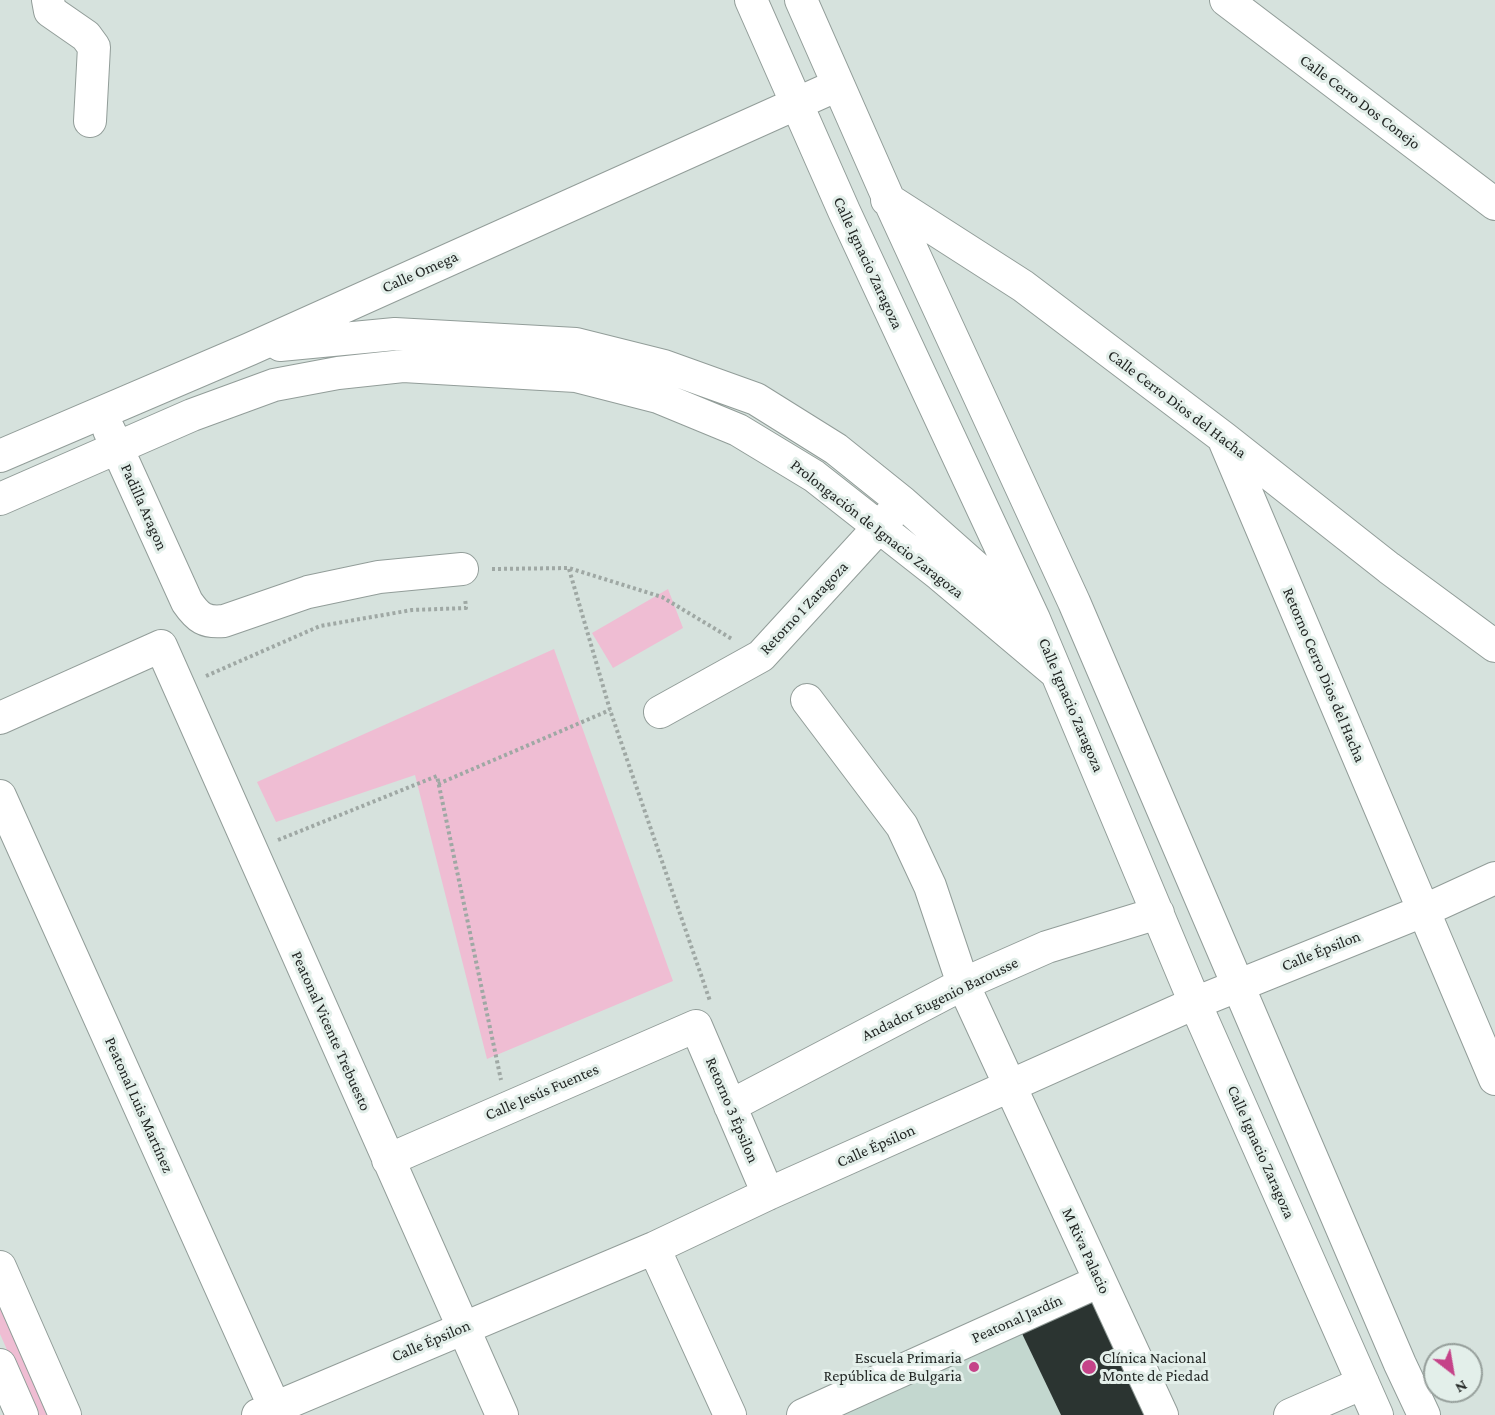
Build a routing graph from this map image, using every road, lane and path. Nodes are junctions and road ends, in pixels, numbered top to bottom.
1 (48, 0) edge
2 (751, 0) edge
3 (801, 0) edge
4 (1226, 0) edge
5 (838, 85) junction
6 (795, 104) junction
7 (90, 121) dead end
8 (889, 200) junction
9 (1495, 204) edge
10 (844, 211) junction
11 (250, 349) junction
12 (101, 411) junction
13 (1224, 438) junction
14 (117, 448) junction
15 (0, 456) edge
16 (0, 499) edge
17 (902, 502) junction
18 (878, 528) junction
19 (569, 568) junction
20 (462, 569) junction
21 (1074, 602) junction
22 (1034, 619) junction
23 (1495, 646) edge
24 (760, 656) junction
25 (1098, 660) junction
26 (1058, 675) junction
27 (180, 687) junction
28 (807, 700) dead end
29 (610, 710) junction
30 (660, 712) dead end
31 (0, 718) edge
32 (438, 784) junction
33 (0, 796) edge
34 (252, 851) junction
35 (1495, 878) edge
36 (1423, 911) junction
37 (1158, 913) junction
38 (963, 984) junction
39 (1237, 985) junction
40 (1195, 1003) junction
41 (696, 1026) junction
42 (1495, 1079) edge
43 (1010, 1086) junction
44 (730, 1106) junction
45 (507, 1107) junction
46 (388, 1160) junction
47 (768, 1194) junction
48 (654, 1248) junction
49 (0, 1267) edge
50 (1100, 1281) junction
51 (463, 1327) junction
52 (0, 1365) edge
53 (1363, 1383) junction
54 (270, 1413) edge
55 (22, 1415) edge
56 (65, 1415) edge
57 (502, 1415) edge
58 (730, 1415) edge
59 (803, 1415) edge
60 (1162, 1415) edge
61 (1290, 1415) edge
62 (1377, 1415) edge
63 (1424, 1415) edge

1 - 7 street
2 - 6 street, Calle Ignacio Zaragoza
3 - 5 street
4 - 9 street, Calle Cerro Dos Conejo
5 - 6 street, Calle Omega
5 - 8 street
6 - 10 street, Calle Ignacio Zaragoza
6 - 11 street, Calle Omega
8 - 10 street
8 - 13 street, Calle Cerro Dios del Hacha
8 - 21 street
10 - 22 street, Calle Ignacio Zaragoza
11 - 12 street, Calle Omega
11 - 17 street, Prolongación de Ignacio Zaragoza
12 - 14 street, Padilla Aragon
12 - 15 street, Calle Omega
13 - 23 street, Calle Cerro Dios del Hacha
13 - 36 street, Retorno Cerro Dios del Hacha
14 - 16 street
14 - 18 street, Prolongación de Ignacio Zaragoza
14 - 20 street, Padilla Aragon
17 - 18 street, Retorno 1 Zaragoza
17 - 22 street, Prolongación de Ignacio Zaragoza
18 - 24 street, Retorno 1 Zaragoza
18 - 26 street, Prolongación de Ignacio Zaragoza
19 - 20 path
19 - 24 path
19 - 29 path
20 - 27 path
21 - 22 street
21 - 25 street
22 - 26 street, Calle Ignacio Zaragoza
24 - 30 street, Retorno 1 Zaragoza
25 - 26 street
25 - 39 street
26 - 37 street, Calle Ignacio Zaragoza
27 - 31 street, Peatonal Vicente Trebuesto
27 - 34 street, Peatonal Vicente Trebuesto
28 - 38 street, M Riva Palacio
29 - 32 path
29 - 41 path
32 - 34 path
32 - 45 path
33 - 54 street, Peatonal Luis Martínez
34 - 46 street, Peatonal Vicente Trebuesto
35 - 36 street, Calle Épsilon
36 - 39 street, Calle Épsilon
36 - 42 street, Retorno Cerro Dios del Hacha
37 - 38 street, Andador Eugenio Barousse
37 - 40 street, Calle Ignacio Zaragoza
38 - 43 street, M Riva Palacio
38 - 44 street, Andador Eugenio Barousse
39 - 40 street, Calle Épsilon
39 - 63 street
40 - 43 street, Calle Épsilon
40 - 53 street, Calle Ignacio Zaragoza
41 - 44 street, Retorno 3 Épsilon
41 - 45 street, Calle Jesús Fuentes
43 - 47 street, Calle Épsilon
43 - 50 street, M Riva Palacio
44 - 47 street, Retorno 3 Épsilon
45 - 46 street, Calle Jesús Fuentes
46 - 51 street, Peatonal Vicente Trebuesto
47 - 48 street, Calle Épsilon
48 - 51 street, Calle Épsilon
48 - 58 street
49 - 56 street
50 - 59 street, Peatonal Jardín
50 - 60 street, M Riva Palacio
51 - 54 street, Calle Épsilon
51 - 57 street, Peatonal Vicente Trebuesto
52 - 55 street
53 - 61 street
53 - 62 street, Calle Ignacio Zaragoza

